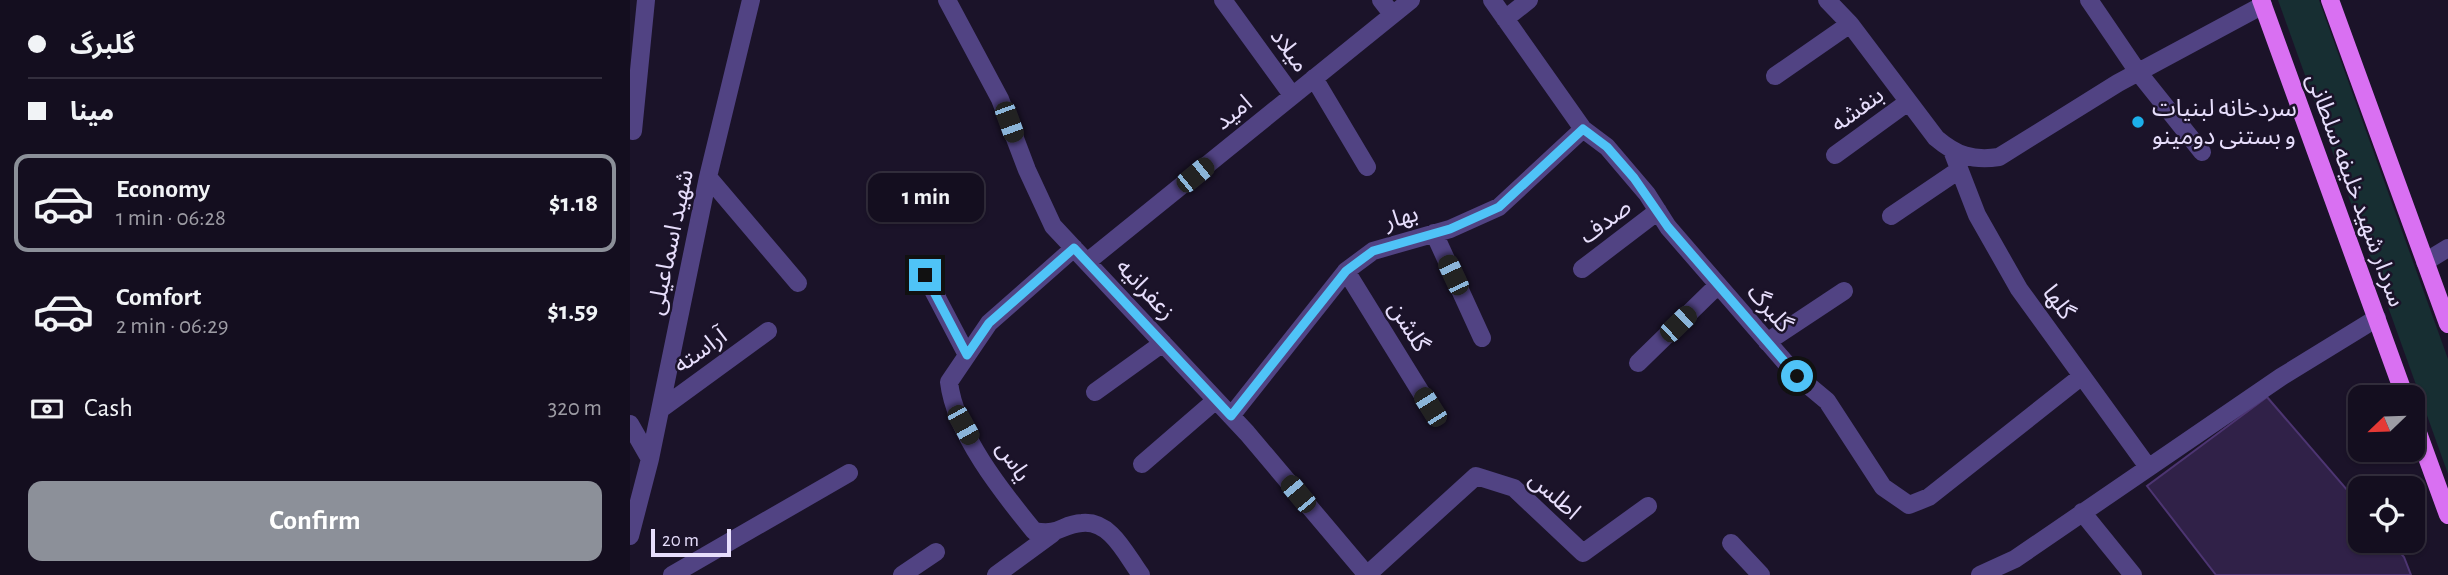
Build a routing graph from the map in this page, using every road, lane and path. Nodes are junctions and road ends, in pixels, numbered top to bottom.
1 (646, 0) edge
2 (751, 0) edge
3 (947, 0) edge
4 (1223, 0) edge
5 (1411, 0) edge
6 (1492, 0) edge
7 (1529, 0) edge
8 (1827, 0) edge
9 (2089, 0) edge
10 (2330, 0) edge
11 (2262, 3) edge
12 (1387, 7) edge
13 (1505, 19) junction
14 (1850, 24) junction
15 (2138, 72) junction
16 (1775, 76) dead end
17 (1314, 78) junction
18 (1292, 95) junction
19 (1908, 102) junction
20 (632, 127) edge
21 (1583, 129) junction
22 (2202, 152) dead end
23 (1835, 155) dead end
24 (1956, 161) junction
25 (1367, 167) dead end
26 (708, 177) junction
27 (1658, 211) junction
28 (1891, 216) dead end
29 (1434, 233) junction
30 (1074, 248) junction
31 (2448, 248) edge
32 (1087, 262) junction
33 (2425, 262) junction
34 (1582, 269) dead end
35 (1346, 271) junction
36 (925, 275) dead end
37 (798, 283) dead end
38 (1718, 285) junction
39 (1844, 291) dead end
40 (2377, 318) junction
41 (2448, 324) edge
42 (768, 331) dead end
43 (1482, 338) dead end
44 (1767, 342) junction
45 (1163, 343) junction
46 (967, 355) junction
47 (1638, 363) dead end
48 (2082, 376) junction
49 (2401, 385) edge
50 (1095, 392) dead end
51 (1216, 400) junction
52 (1430, 407) dead end
53 (661, 409) junction
54 (1231, 416) junction
55 (630, 424) edge
56 (2426, 455) edge
57 (650, 459) junction
58 (1142, 464) dead end
59 (2148, 467) junction
60 (849, 473) dead end
61 (1647, 506) dead end
62 (2082, 512) junction
63 (2448, 515) edge
64 (1052, 534) junction
65 (630, 536) edge
66 (1731, 543) dead end
67 (936, 552) dead end
68 (695, 569) edge
69 (672, 575) edge
70 (902, 575) edge
71 (996, 575) edge
72 (1140, 575) edge
73 (1367, 575) edge
74 (1761, 575) edge
75 (1980, 575) edge
76 (2133, 575) edge

1 - 20 street
2 - 26 street, شهید اسماعیلی
3 - 30 street, زعفرانیه
4 - 18 street, میلاد
5 - 12 street, امید
6 - 13 street, گلبرگ
7 - 13 street
8 - 14 street, گلها
9 - 15 street
10 - 33 main road, سردار شهید خلیفه سلطانی
11 - 15 street
11 - 40 main road, سردار شهید خلیفه سلطانی
12 - 17 street, امید
13 - 21 street, گلبرگ
14 - 16 street
14 - 19 street, گلها
15 - 22 street
15 - 24 street
17 - 18 street, امید
17 - 25 street
18 - 32 street, امید
19 - 23 street, بنفشه
19 - 24 street, گلها
21 - 27 street, گلبرگ
21 - 29 street, بهار
24 - 28 street
24 - 48 street, گلها
26 - 37 street
26 - 53 street, شهید اسماعیلی
27 - 34 street, صدف
27 - 38 street, گلبرگ
29 - 35 street, بهار
29 - 43 street
30 - 32 street, زعفرانیه
30 - 46 street, یاس
31 - 33 street
32 - 45 street, زعفرانیه
33 - 41 main road, سردار شهید خلیفه سلطانی
35 - 52 street, گلشن
35 - 54 street, بهار
36 - 46 street
38 - 44 street, گلبرگ
38 - 47 street
39 - 44 street
40 - 49 main road, سردار شهید خلیفه سلطانی
40 - 59 street
42 - 53 street, آراسته
44 - 48 street, گلبرگ
45 - 50 street
45 - 51 street, زعفرانیه
46 - 64 street, یاس
48 - 59 street, گلها
51 - 54 street, زعفرانیه
51 - 58 street
53 - 57 street, شهید اسماعیلی
54 - 73 street, زعفرانیه
55 - 57 street
56 - 63 main road
57 - 65 street, شهید اسماعیلی
59 - 62 street
60 - 68 street
61 - 73 street, اطلس
62 - 75 street
62 - 76 street
64 - 71 street
64 - 72 street
66 - 74 street
67 - 70 street
68 - 69 street

